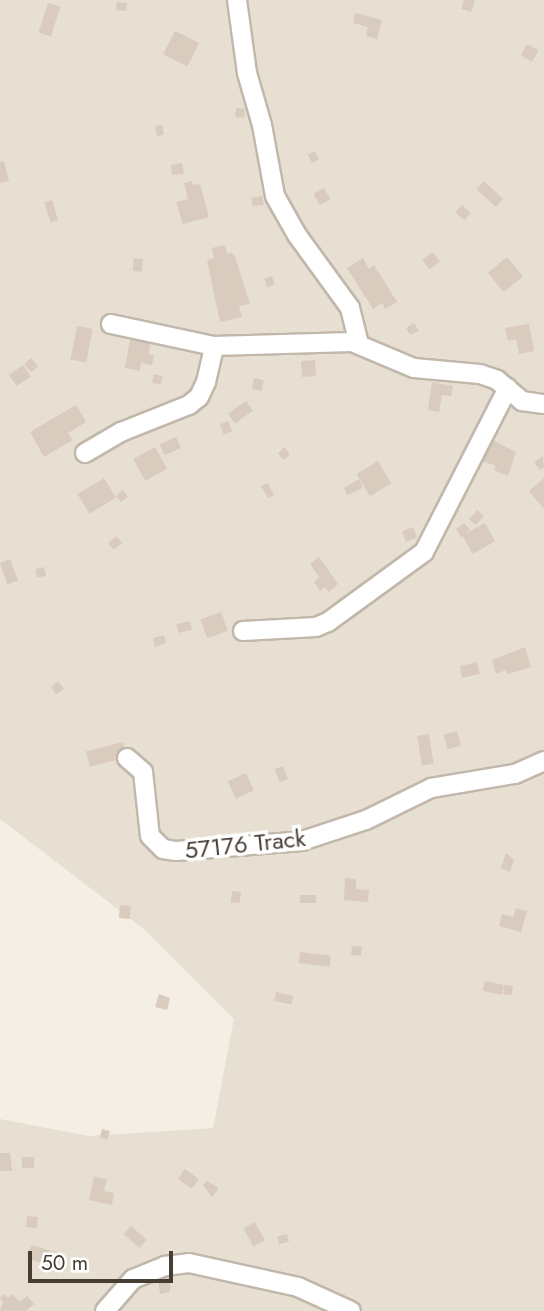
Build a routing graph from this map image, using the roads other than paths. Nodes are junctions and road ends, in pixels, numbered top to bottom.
1 (237, 0) edge
2 (111, 324) dead end
3 (359, 344) junction
4 (214, 346) junction
5 (508, 388) junction
6 (544, 404) edge
7 (85, 453) dead end
8 (243, 631) dead end
9 (127, 758) dead end
10 (544, 761) edge
11 (105, 1311) edge
12 (351, 1311) edge

1 - 3 street
2 - 4 street
3 - 4 street
3 - 5 street
4 - 7 street
5 - 6 street
5 - 8 street
9 - 10 street, 57176 Track
11 - 12 street

